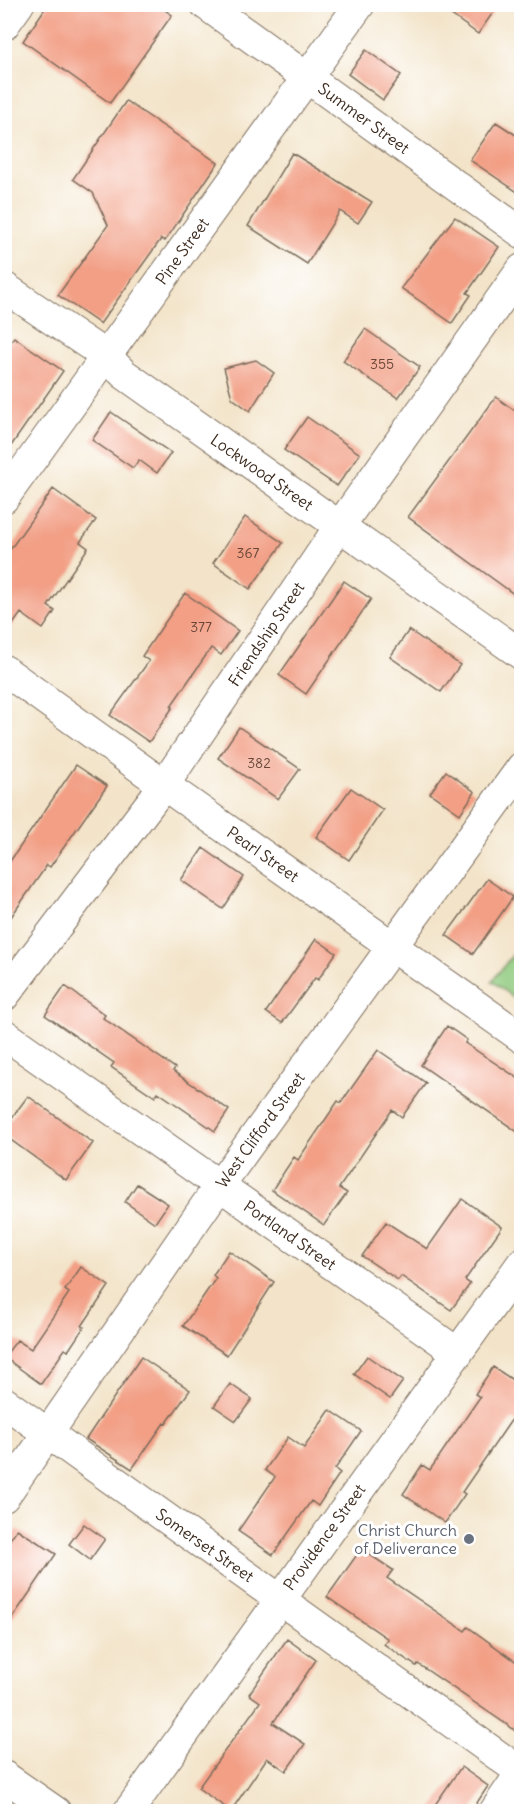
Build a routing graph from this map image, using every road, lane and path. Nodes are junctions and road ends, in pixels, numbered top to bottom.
1 (19, 4) edge
2 (205, 4) edge
3 (360, 4) edge
4 (4, 25) edge
5 (306, 77) junction
6 (522, 233) edge
7 (522, 269) edge
8 (4, 287) edge
9 (106, 356) junction
10 (4, 498) edge
11 (339, 527) junction
12 (522, 655) edge
13 (4, 670) edge
14 (522, 767) edge
15 (164, 785) junction
16 (393, 945) junction
17 (4, 996) edge
18 (4, 1034) edge
19 (522, 1038) edge
20 (219, 1186) junction
21 (522, 1263) edge
22 (458, 1353) junction
23 (4, 1402) edge
24 (49, 1434) junction
25 (4, 1497) edge
26 (280, 1598) junction
27 (521, 1772) edge
28 (4, 1776) edge
29 (56, 1812) edge
30 (128, 1812) edge
31 (494, 1812) edge

1 - 4 street
2 - 5 street, Summer Street
3 - 5 street, Pine Street
5 - 6 street, Summer Street
5 - 9 street, Pine Street
7 - 11 street, Friendship Street
8 - 9 street, Lockwood Street
9 - 10 street, Pine Street
9 - 11 street, Lockwood Street
11 - 12 street, Lockwood Street
11 - 15 street, Friendship Street
13 - 15 street, Pearl Street
14 - 16 street, West Clifford Street
15 - 16 street, Pearl Street
15 - 17 street, Friendship Street
16 - 19 street, Pearl Street
16 - 20 street, West Clifford Street
18 - 20 street, Portland Street
20 - 22 street, Portland Street
20 - 24 street, West Clifford Street
21 - 22 street, Providence Street
22 - 26 street, Providence Street
23 - 24 street, Somerset Street
24 - 25 street, West Clifford Street
24 - 26 street, Somerset Street
26 - 27 street, Somerset Street
26 - 30 street, Providence Street
27 - 31 street
28 - 29 street

